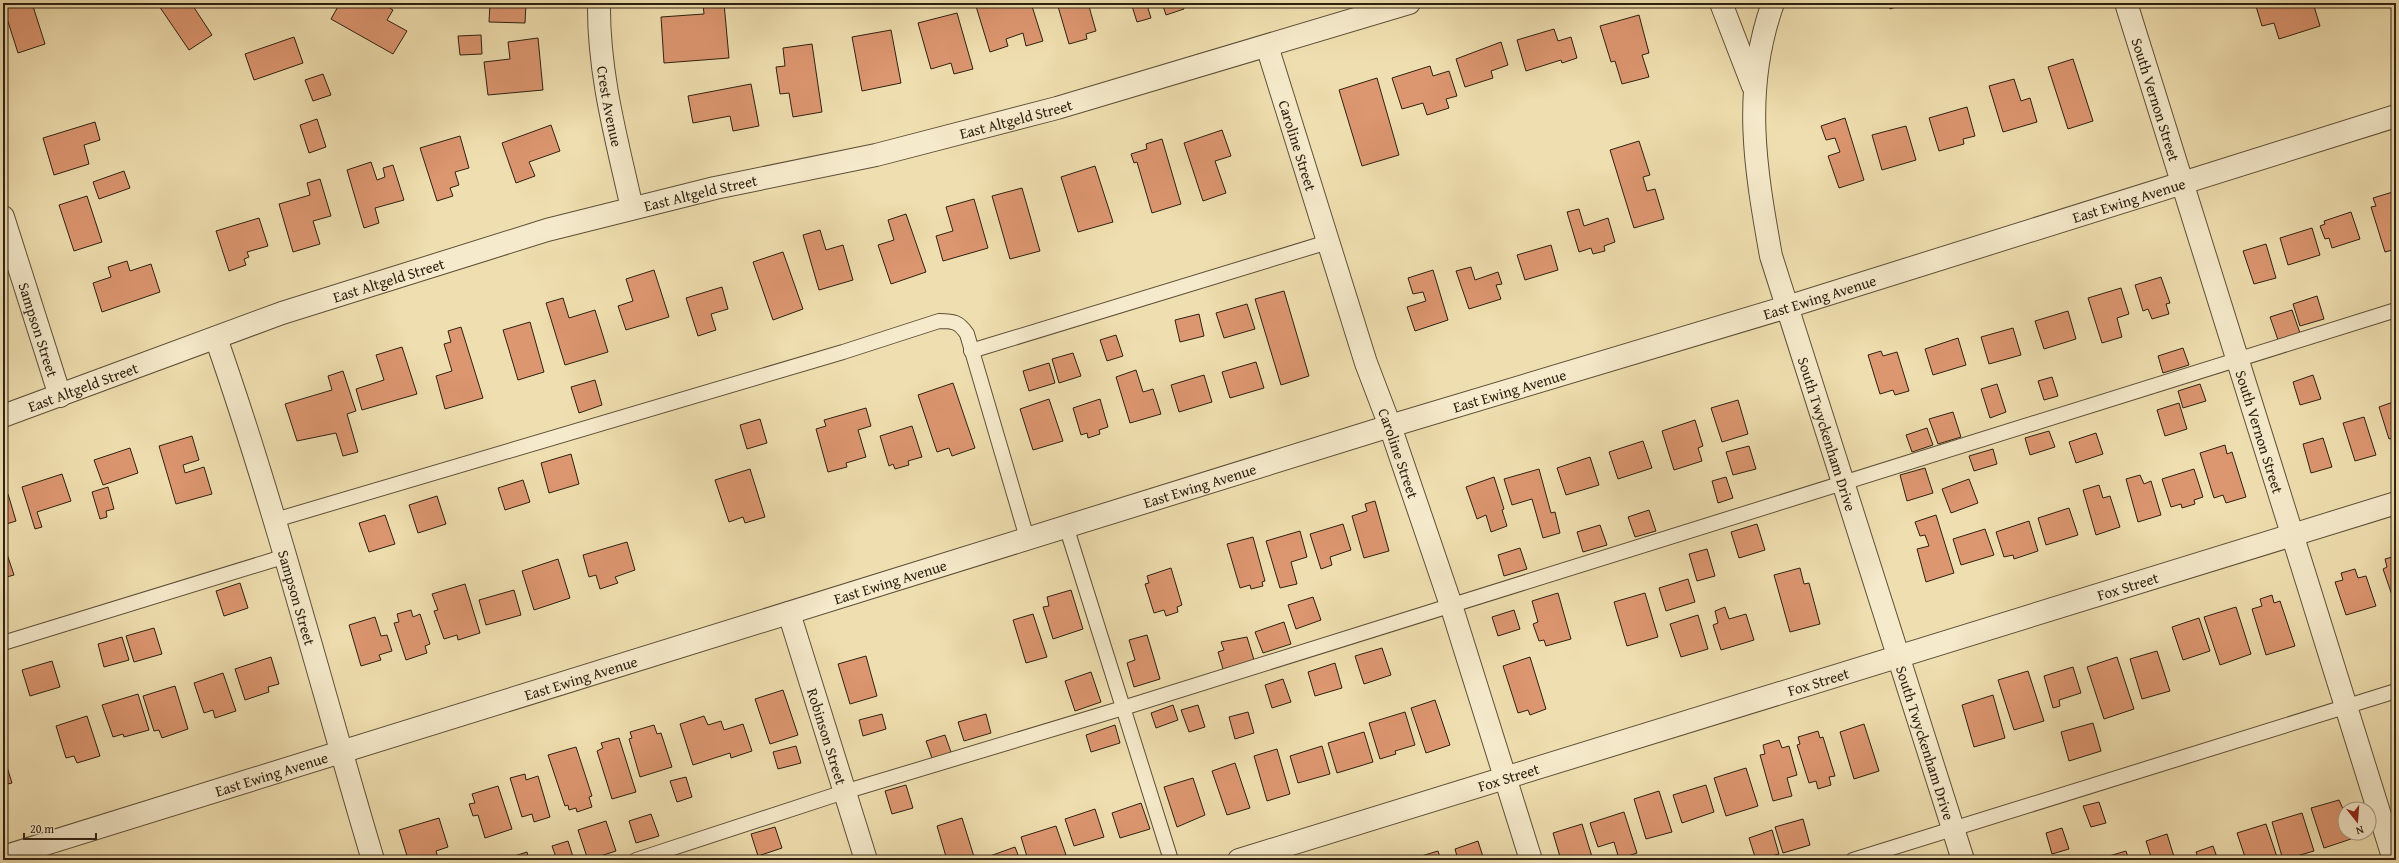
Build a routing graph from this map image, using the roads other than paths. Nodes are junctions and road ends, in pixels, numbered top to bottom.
1 (599, 3) edge
2 (1409, 3) edge
3 (1721, 3) edge
4 (1773, 3) edge
5 (2126, 3) edge
6 (1267, 46) junction
7 (1753, 86) junction
8 (2396, 116) edge
9 (2181, 183) junction
10 (632, 208) junction
11 (3, 216) edge
12 (1328, 242) junction
13 (1787, 307) junction
14 (2396, 310) edge
15 (216, 338) junction
16 (971, 351) junction
17 (2237, 359) junction
18 (60, 396) junction
19 (3, 416) edge
20 (1390, 426) junction
21 (1844, 481) junction
22 (2396, 503) edge
23 (276, 520) junction
24 (1066, 526) junction
25 (2293, 535) junction
26 (1027, 538) junction
27 (286, 556) junction
28 (1451, 605) junction
29 (789, 612) junction
30 (3, 643) edge
31 (1899, 658) junction
32 (2396, 691) edge
33 (2346, 706) junction
34 (1123, 708) junction
35 (340, 751) junction
36 (1505, 778) junction
37 (844, 792) junction
38 (1954, 829) junction
39 (28, 855) edge
40 (3, 857) edge
41 (373, 860) edge
42 (636, 860) edge
43 (866, 860) edge
44 (1171, 860) edge
45 (1239, 860) edge
46 (1531, 860) edge
47 (1854, 860) edge
48 (1963, 860) edge
49 (2394, 860) edge

1 - 10 street, Crest Avenue
2 - 6 street, East Altgeld Street
3 - 7 street, South Twyckenham Drive
4 - 7 street
5 - 9 street, South Vernon Street
6 - 10 street, East Altgeld Street
6 - 12 street, Caroline Street
7 - 13 street, South Twyckenham Drive
8 - 9 street, East Ewing Avenue
9 - 13 street, East Ewing Avenue
9 - 17 street, South Vernon Street
10 - 15 street, East Altgeld Street
11 - 18 street, Sampson Street
12 - 16 lane
12 - 20 street, Caroline Street
13 - 20 street, East Ewing Avenue
13 - 21 street, South Twyckenham Drive
14 - 17 lane
15 - 18 street, East Altgeld Street
15 - 23 street, Sampson Street
16 - 23 lane
16 - 26 lane
17 - 21 lane
17 - 25 street, South Vernon Street
18 - 19 street, East Altgeld Street
20 - 24 street, East Ewing Avenue
20 - 28 street, Caroline Street
21 - 28 lane
21 - 31 street, South Twyckenham Drive
22 - 25 street, Fox Street
23 - 27 street, Sampson Street
24 - 26 street, East Ewing Avenue
24 - 34 lane
25 - 31 street, Fox Street
25 - 33 street, South Vernon Street
26 - 29 street, East Ewing Avenue
27 - 30 lane
27 - 35 street, Sampson Street
28 - 34 lane
28 - 36 street, Caroline Street
29 - 35 street, East Ewing Avenue
29 - 37 street, Robinson Street
31 - 36 street, Fox Street
31 - 38 street, South Twyckenham Drive
32 - 33 lane
33 - 38 lane
33 - 49 street, South Vernon Street
34 - 37 lane
34 - 44 lane
35 - 39 street, East Ewing Avenue
35 - 41 street, Sampson Street
36 - 45 street, Fox Street
36 - 46 street, Caroline Street
37 - 42 lane
37 - 43 street, Robinson Street
38 - 47 lane
38 - 48 street, South Twyckenham Drive
39 - 40 street, East Ewing Avenue

